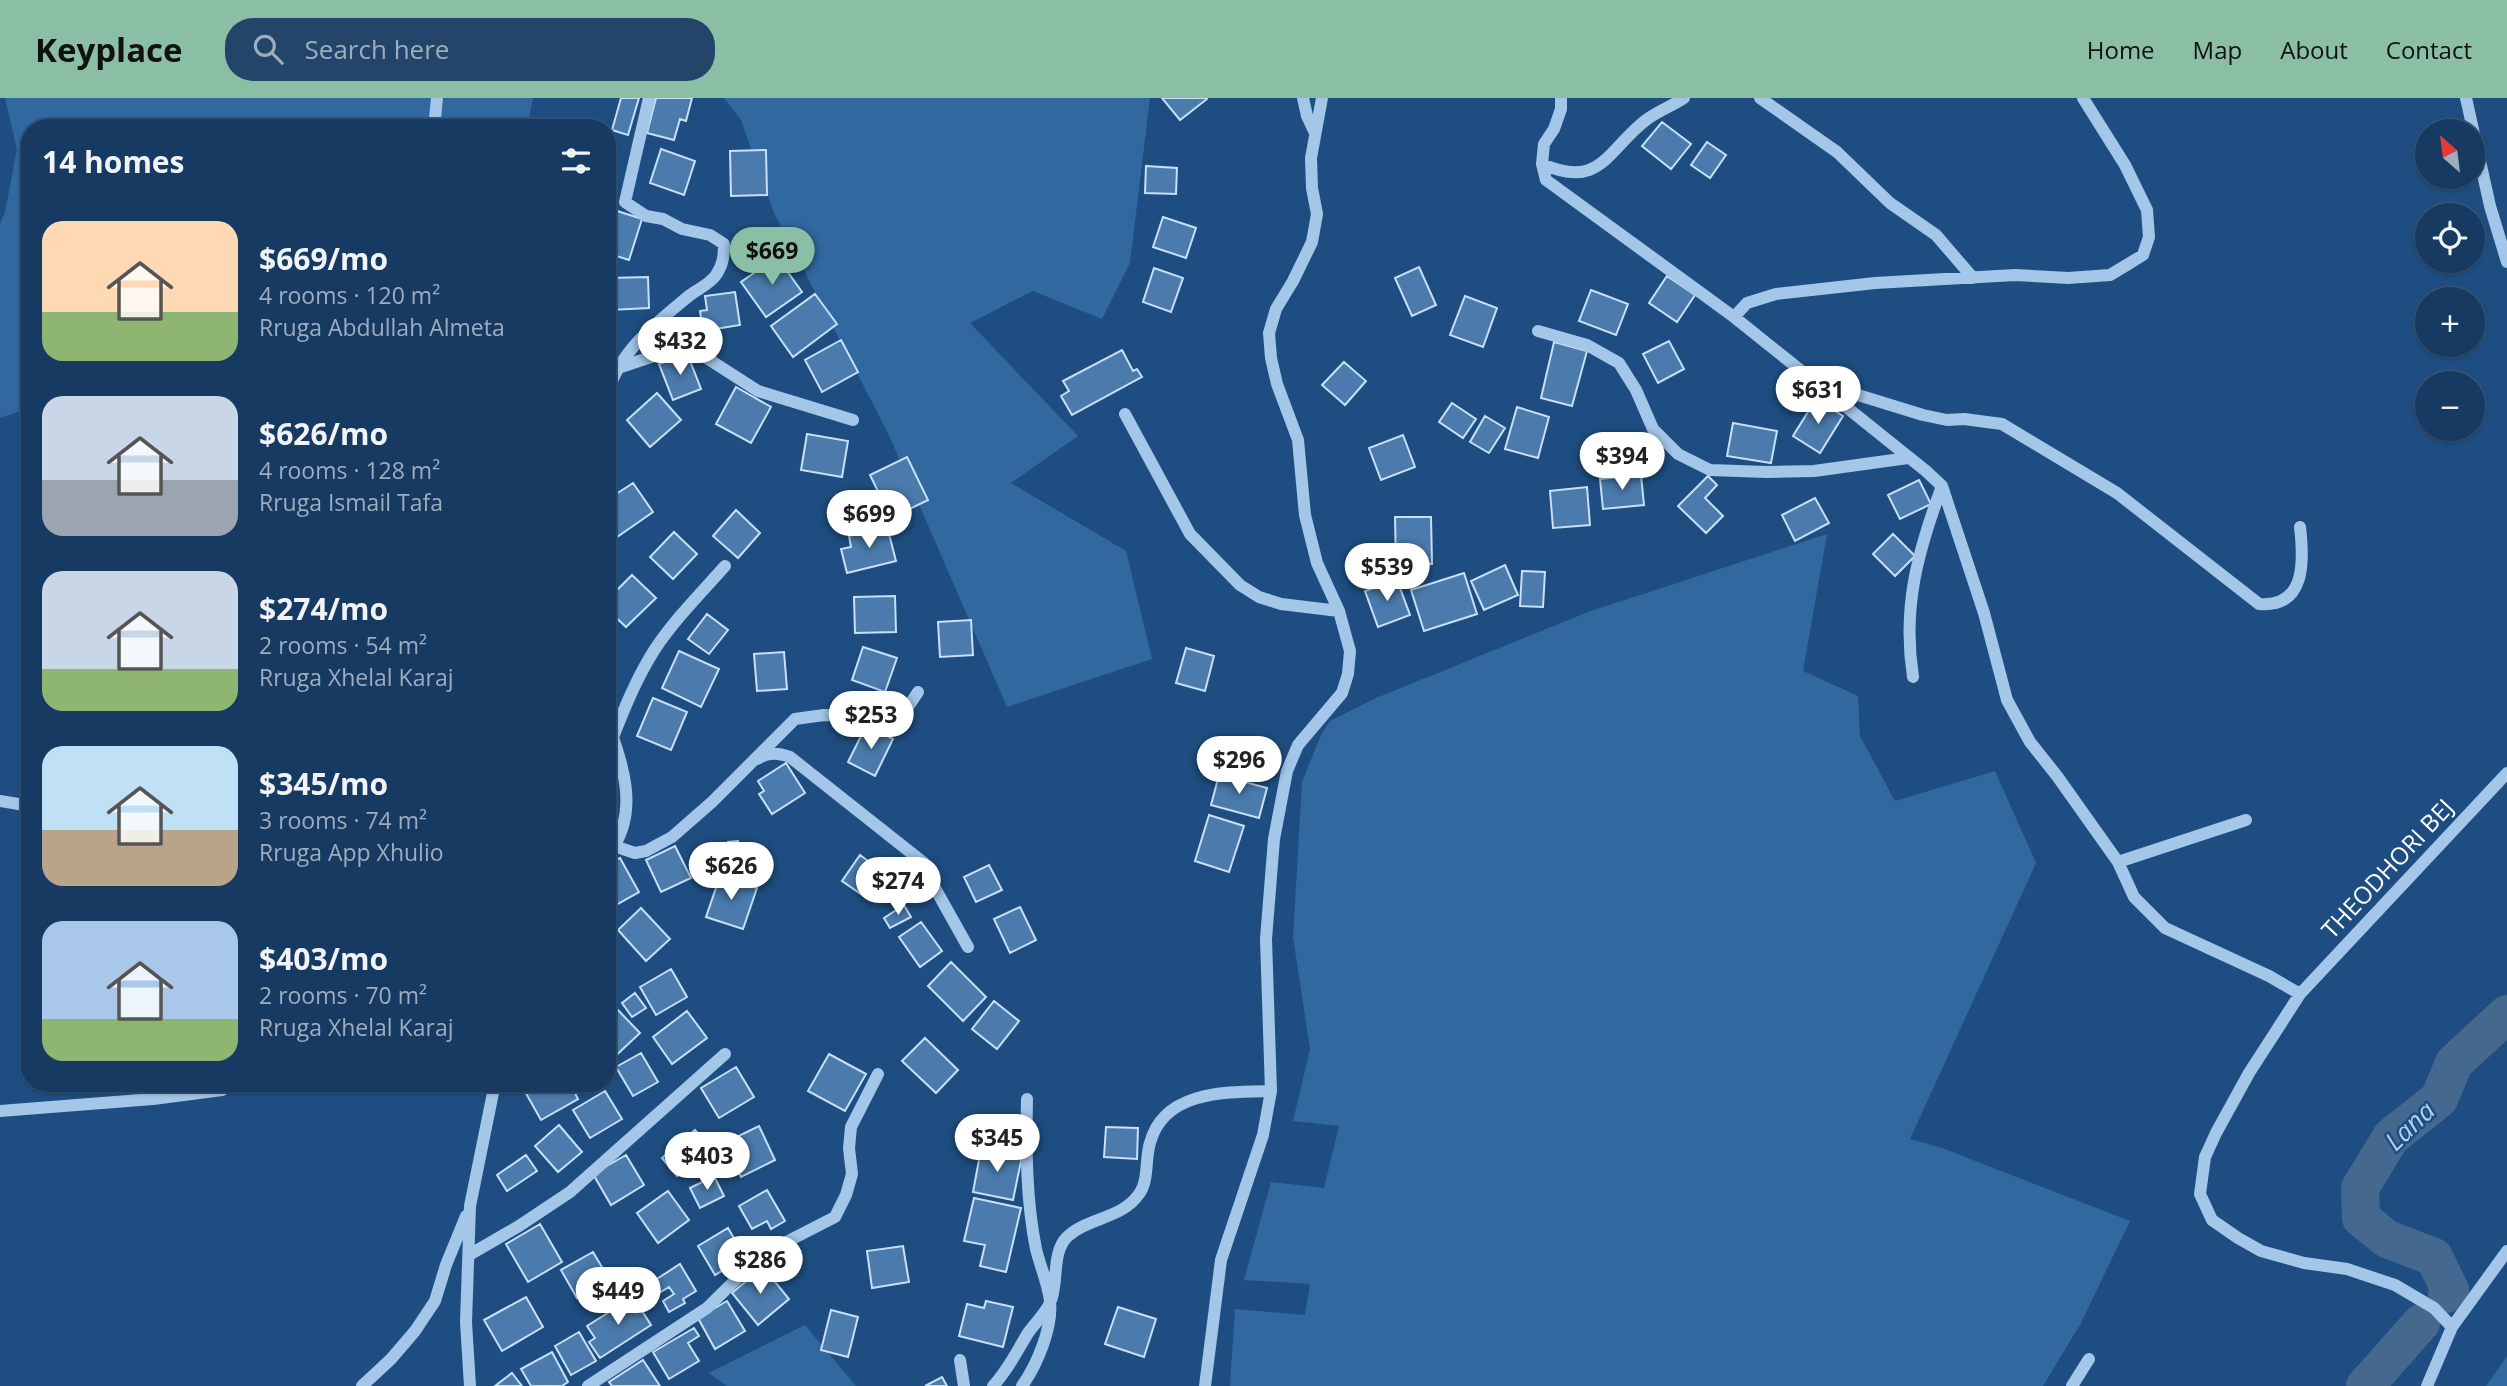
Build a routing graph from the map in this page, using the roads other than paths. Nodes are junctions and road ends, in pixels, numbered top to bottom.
1 (437, 98) edge
2 (649, 98) edge
3 (1303, 98) edge
4 (1322, 98) edge
5 (1561, 98) edge
6 (1684, 98) edge
7 (1760, 98) edge
8 (2083, 98) edge
9 (2466, 98) edge
10 (435, 119) edge
11 (1315, 133) junction
12 (1542, 164) junction
13 (2507, 262) edge
14 (1973, 278) junction
15 (1734, 317) junction
16 (1538, 331) dead end
17 (618, 368) junction
18 (616, 373) edge
19 (1812, 381) junction
20 (1125, 414) dead end
21 (853, 420) dead end
22 (1908, 457) junction
23 (1942, 486) junction
24 (2300, 527) dead end
25 (726, 566) dead end
26 (1339, 611) junction
27 (1913, 677) dead end
28 (918, 692) dead end
29 (616, 730) edge
30 (616, 749) edge
31 (751, 762) junction
32 (2507, 773) edge
33 (0, 801) edge
34 (21, 804) edge
35 (2246, 820) dead end
36 (616, 841) edge
37 (616, 849) edge
38 (2118, 862) junction
39 (968, 947) dead end
40 (2300, 994) junction
41 (725, 1054) dead end
42 (877, 1074) dead end
43 (1271, 1091) junction
44 (207, 1092) edge
45 (493, 1092) edge
46 (1027, 1098) dead end
47 (0, 1111) edge
48 (470, 1206) junction
49 (2507, 1251) edge
50 (469, 1255) junction
51 (1051, 1302) junction
52 (2452, 1328) junction
53 (2089, 1359) dead end
54 (960, 1360) dead end
55 (362, 1386) edge
56 (470, 1386) edge
57 (588, 1386) edge
58 (964, 1386) edge
59 (993, 1386) edge
60 (1022, 1386) edge
61 (1205, 1386) edge
62 (2072, 1386) edge
63 (2427, 1386) edge

1 - 10 street
2 - 17 street
3 - 11 street
4 - 11 street
5 - 12 street
6 - 12 street
7 - 14 street
8 - 14 street
9 - 13 street
11 - 26 street
12 - 15 street
14 - 15 street
15 - 19 street
16 - 22 street
17 - 18 street
17 - 21 street
19 - 22 street
19 - 24 street
20 - 26 street
22 - 23 street
23 - 27 street
23 - 38 street
25 - 29 street
26 - 43 street
28 - 31 street
30 - 36 street
31 - 37 street
31 - 39 street
32 - 40 street, THEODHORI BEJ
33 - 34 street
35 - 38 street
38 - 40 street
40 - 52 street, THEODHORI BEJ
41 - 50 street
42 - 57 street
43 - 51 street
43 - 61 street
44 - 47 street
45 - 48 street
46 - 51 street
48 - 50 street
48 - 55 street
49 - 52 street
50 - 56 street
51 - 59 street
51 - 60 street
52 - 63 street
53 - 62 street
54 - 58 street

